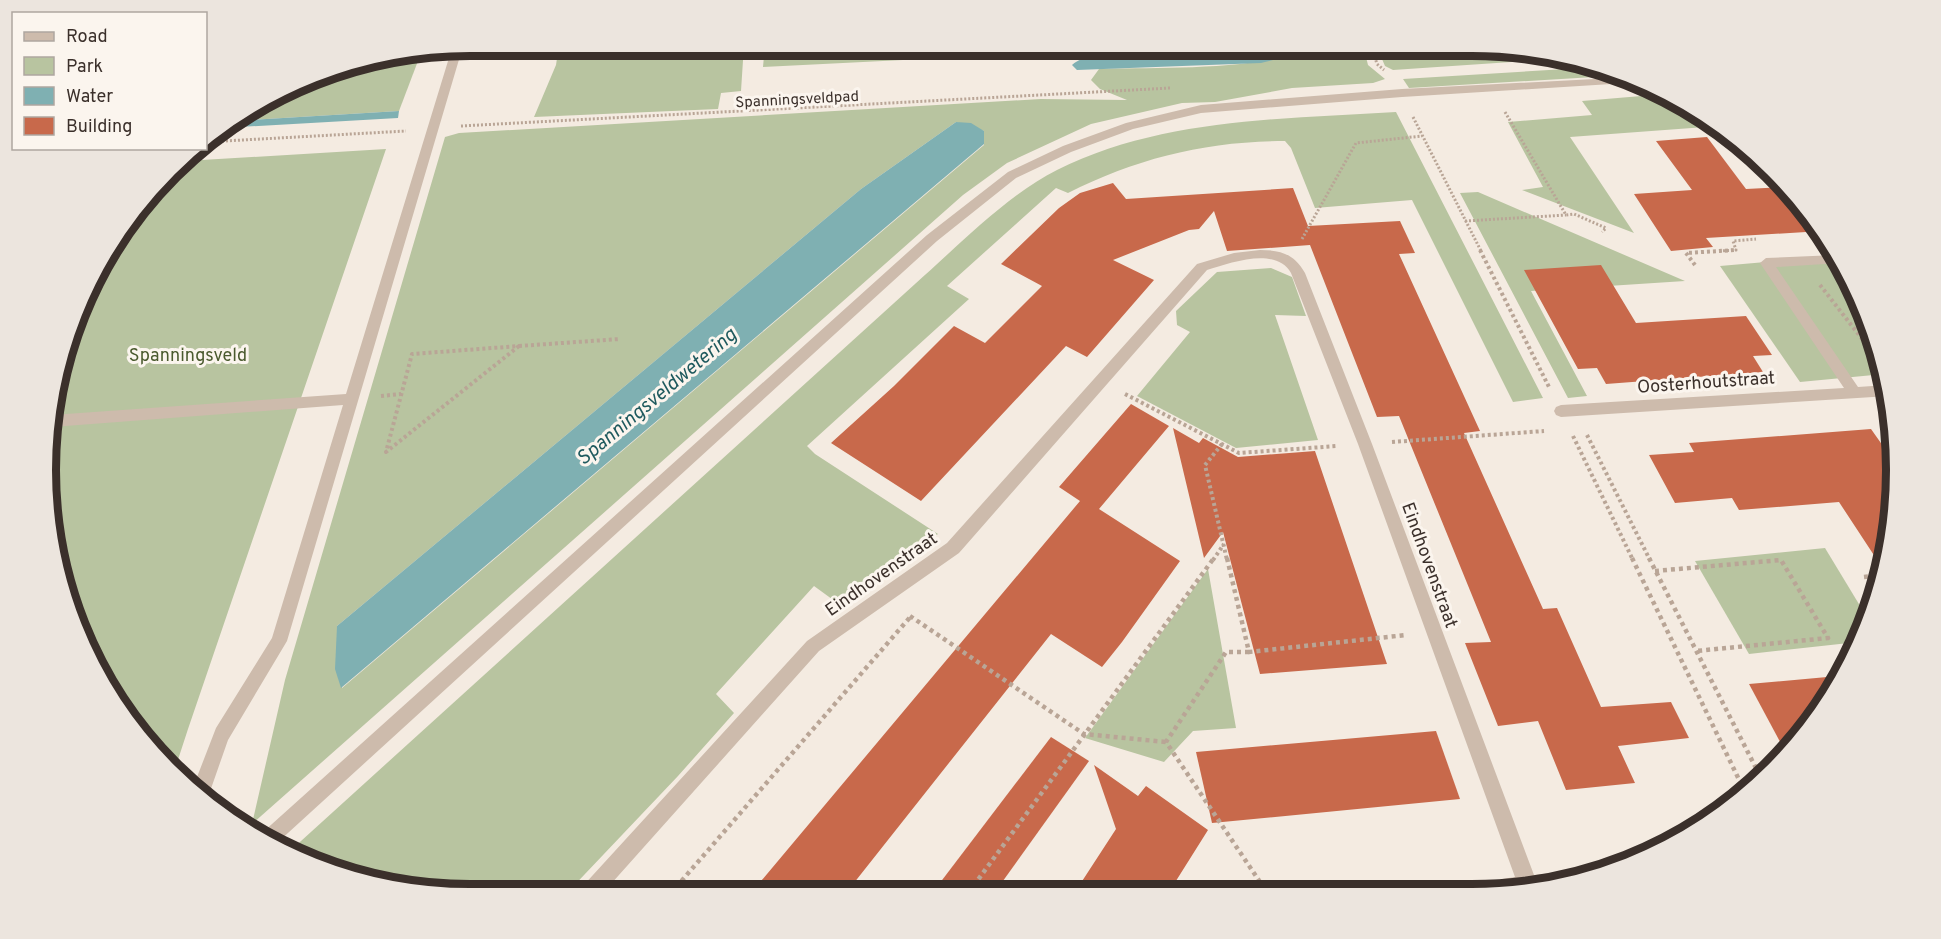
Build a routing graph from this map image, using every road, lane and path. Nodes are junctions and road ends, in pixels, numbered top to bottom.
1 (455, 56) edge
2 (1374, 56) edge
3 (1390, 76) dead end
4 (1616, 81) edge
5 (1180, 88) dead end
6 (1504, 111) dead end
7 (433, 127) junction
8 (1422, 136) dead end
9 (217, 141) edge
10 (1566, 215) junction
11 (1465, 221) dead end
12 (1602, 232) dead end
13 (1289, 260) junction
14 (1828, 260) edge
15 (620, 339) dead end
16 (519, 346) junction
17 (1878, 391) edge
18 (1854, 392) junction
19 (351, 399) junction
20 (1568, 411) joint
21 (58, 421) edge
22 (1222, 444) dead end
23 (1224, 544) junction
24 (1655, 571) junction
25 (1871, 576) edge
26 (1864, 577) dead end
27 (918, 608) dead end
28 (910, 616) junction
29 (1434, 632) junction
30 (1696, 651) junction
31 (1249, 652) junction
32 (1084, 734) junction
33 (1166, 742) junction
34 (1756, 769) edge
35 (202, 786) edge
36 (273, 834) edge
37 (1526, 880) edge
38 (598, 884) edge
39 (679, 884) edge
40 (975, 884) edge
41 (1261, 884) edge

1 - 7 street
2 - 3 path
4 - 36 street
5 - 7 path, Spanningsveldpad
6 - 10 path
7 - 9 path, Spanningsveldpad
7 - 19 street
8 - 13 path
10 - 11 path
10 - 12 path
13 - 29 street, Eindhovenstraat
13 - 38 street, Eindhovenstraat
14 - 18 street
15 - 16 path
16 - 16 path
17 - 18 street, Oosterhoutstraat
18 - 20 street, Oosterhoutstraat
19 - 21 street
19 - 35 street
20 - 24 path
22 - 23 path
23 - 31 path
23 - 32 path
24 - 30 path
24 - 30 path
25 - 26 path
27 - 28 path
28 - 32 path
28 - 39 path
29 - 31 path
29 - 37 street, Eindhovenstraat
30 - 34 path
31 - 33 path
32 - 33 path
32 - 40 path
33 - 41 path

